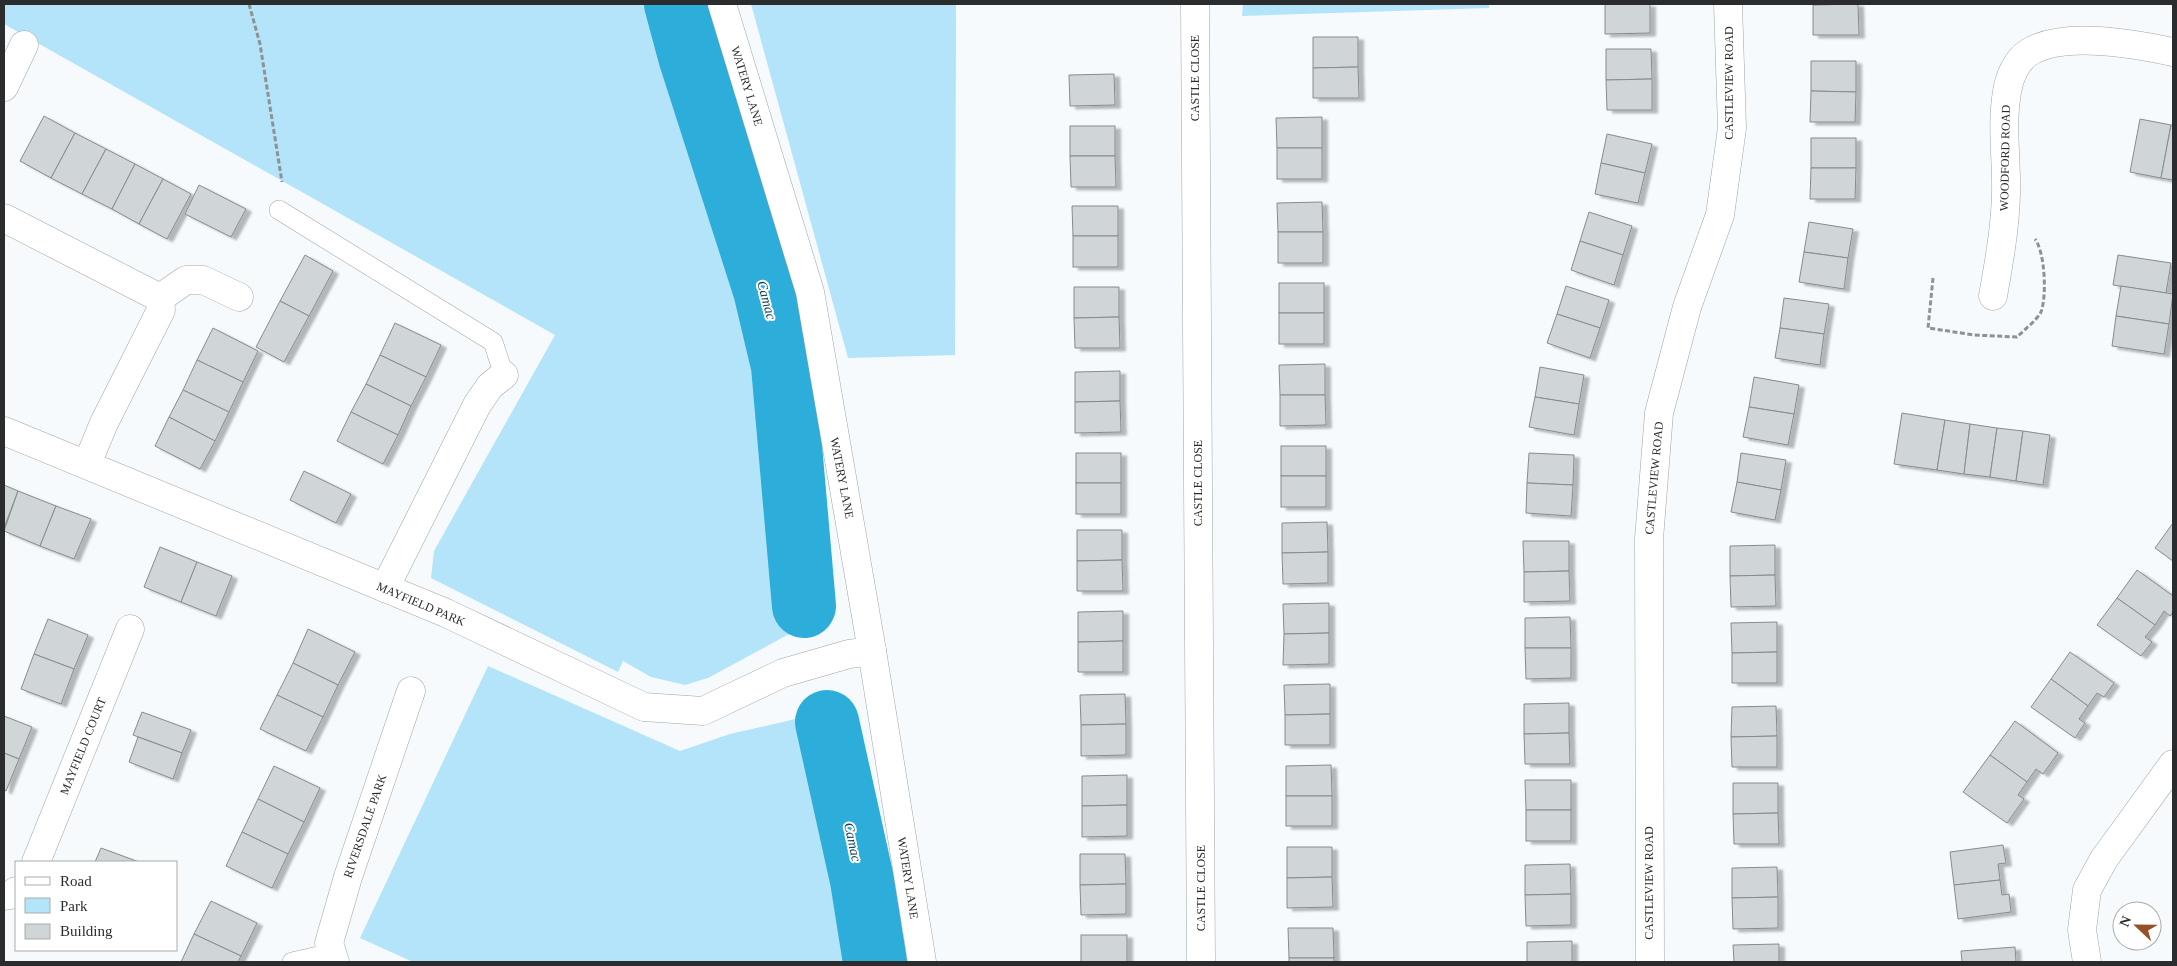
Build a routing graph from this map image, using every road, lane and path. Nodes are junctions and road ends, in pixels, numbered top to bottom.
1 (249, 4) edge
2 (722, 4) edge
3 (1194, 4) edge
4 (1728, 4) edge
5 (24, 45) dead end
6 (2173, 52) edge
7 (4, 87) edge
8 (279, 210) joint
9 (4, 218) edge
10 (1993, 296) dead end
11 (239, 297) dead end
12 (160, 298) junction
13 (504, 375) joint
14 (4, 431) edge
15 (87, 464) junction
16 (385, 588) junction
17 (130, 629) dead end
18 (872, 651) junction
19 (411, 691) dead end
20 (2173, 764) edge
21 (36, 861) edge
22 (334, 958) edge
23 (292, 962) edge
24 (922, 962) edge
25 (1201, 962) edge
26 (1650, 962) edge
27 (2087, 962) edge

1 - 8 path
2 - 18 street, WATERY LANE
3 - 25 street, CASTLE CLOSE
4 - 26 street, CASTLEVIEW ROAD
5 - 7 street
6 - 10 street, WOODFORD ROAD
8 - 13 lane
9 - 12 street
11 - 12 street
12 - 15 street
13 - 16 street
14 - 15 street, MAYFIELD PARK
15 - 16 street, MAYFIELD PARK
16 - 18 street, MAYFIELD PARK
17 - 21 street, MAYFIELD COURT
18 - 24 street, WATERY LANE
19 - 22 street, RIVERSDALE PARK
20 - 27 street
22 - 23 lane

